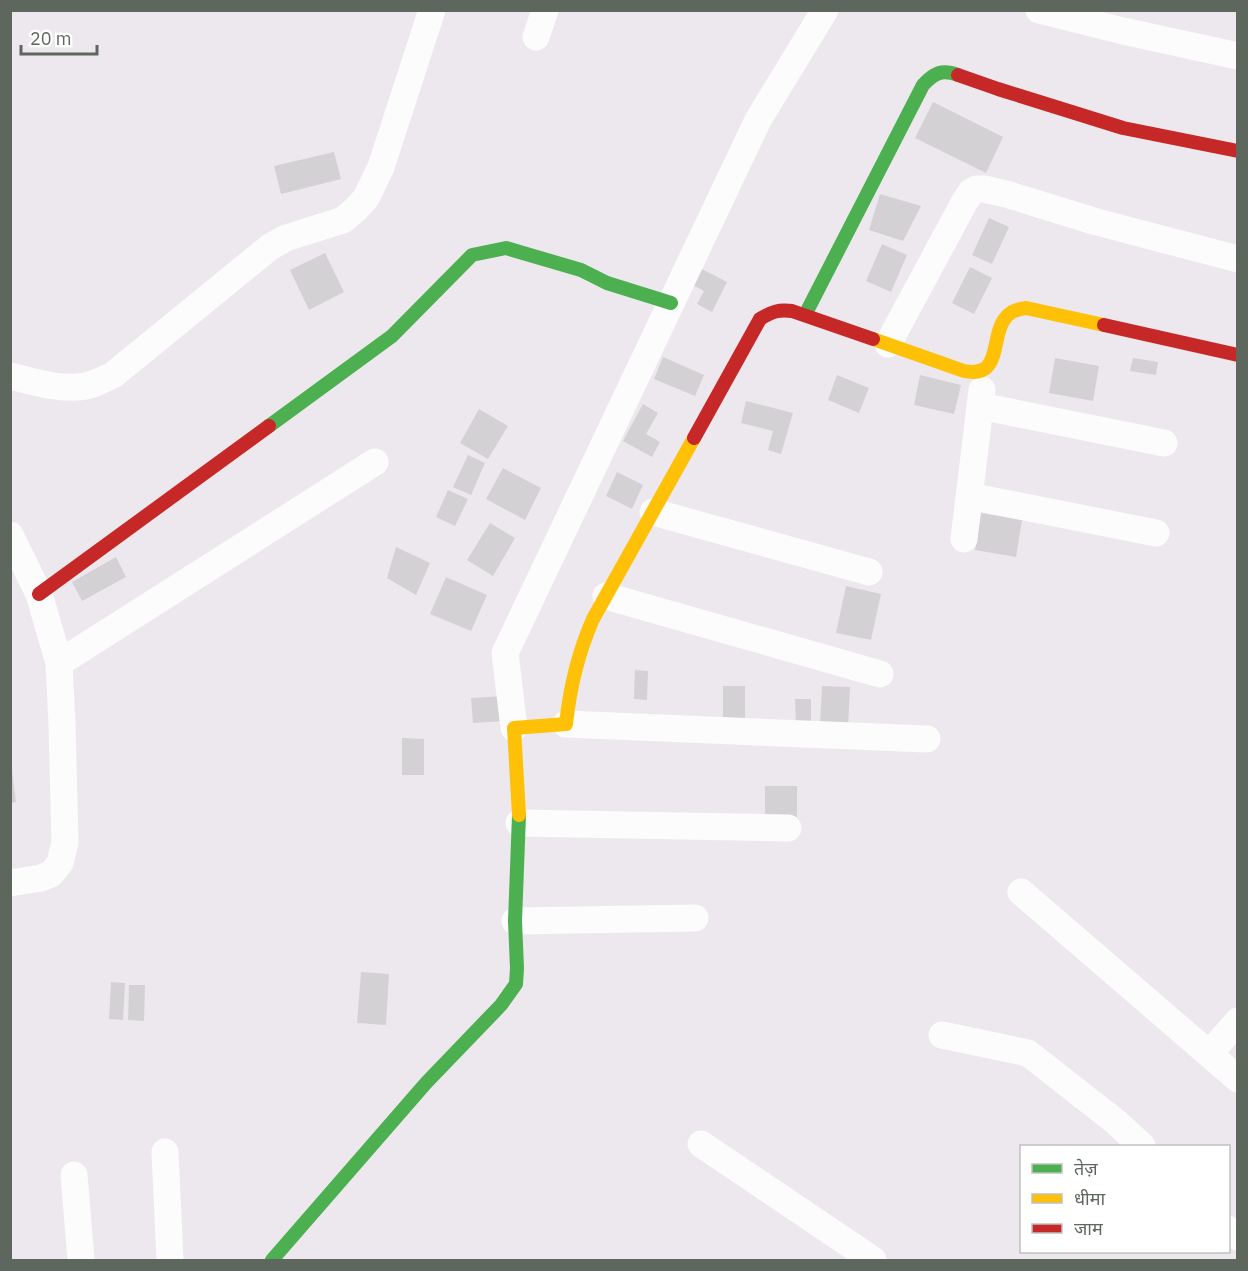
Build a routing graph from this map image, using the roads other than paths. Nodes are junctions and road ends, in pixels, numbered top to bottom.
1 (432, 10) edge
2 (545, 10) edge
3 (825, 10) edge
4 (1045, 11) edge
5 (536, 38) dead end
6 (1238, 56) edge
7 (1238, 151) edge
8 (1238, 259) edge
9 (671, 303) junction
10 (805, 315) junction
11 (888, 344) junction
12 (1238, 355) edge
13 (985, 371) junction
14 (10, 376) edge
15 (980, 406) junction
16 (1164, 443) dead end
17 (375, 462) dead end
18 (969, 496) junction
19 (653, 512) junction
20 (1156, 533) dead end
21 (10, 535) edge
22 (964, 539) dead end
23 (868, 572) dead end
24 (39, 594) junction
25 (606, 596) junction
26 (59, 663) junction
27 (880, 674) dead end
28 (566, 724) junction
29 (514, 728) junction
30 (927, 739) dead end
31 (519, 824) junction
32 (788, 828) dead end
33 (10, 883) edge
34 (1021, 892) dead end
35 (695, 918) dead end
36 (515, 921) junction
37 (1238, 1021) edge
38 (942, 1035) dead end
39 (1209, 1054) junction
40 (1238, 1079) edge
41 (700, 1144) dead end
42 (1141, 1145) edge
43 (165, 1152) dead end
44 (74, 1175) dead end
45 (81, 1260) edge
46 (170, 1260) edge
47 (272, 1260) edge
48 (873, 1260) edge

1 - 14 street
2 - 5 street
3 - 9 street
4 - 6 street
7 - 10 street
8 - 11 street
9 - 24 street
9 - 29 street
10 - 11 street
10 - 19 street
11 - 13 street
12 - 13 street
13 - 15 street
15 - 16 street
15 - 18 street
17 - 26 street
18 - 20 street
18 - 22 street
19 - 23 street
19 - 25 street
21 - 24 street
24 - 26 street
25 - 27 street
25 - 28 street
26 - 33 street
28 - 29 street
28 - 30 street
29 - 31 street
31 - 32 street
31 - 36 street
34 - 39 street
35 - 36 street
36 - 47 street
37 - 39 street
38 - 42 street
39 - 40 street
41 - 48 street
43 - 46 street
44 - 45 street

